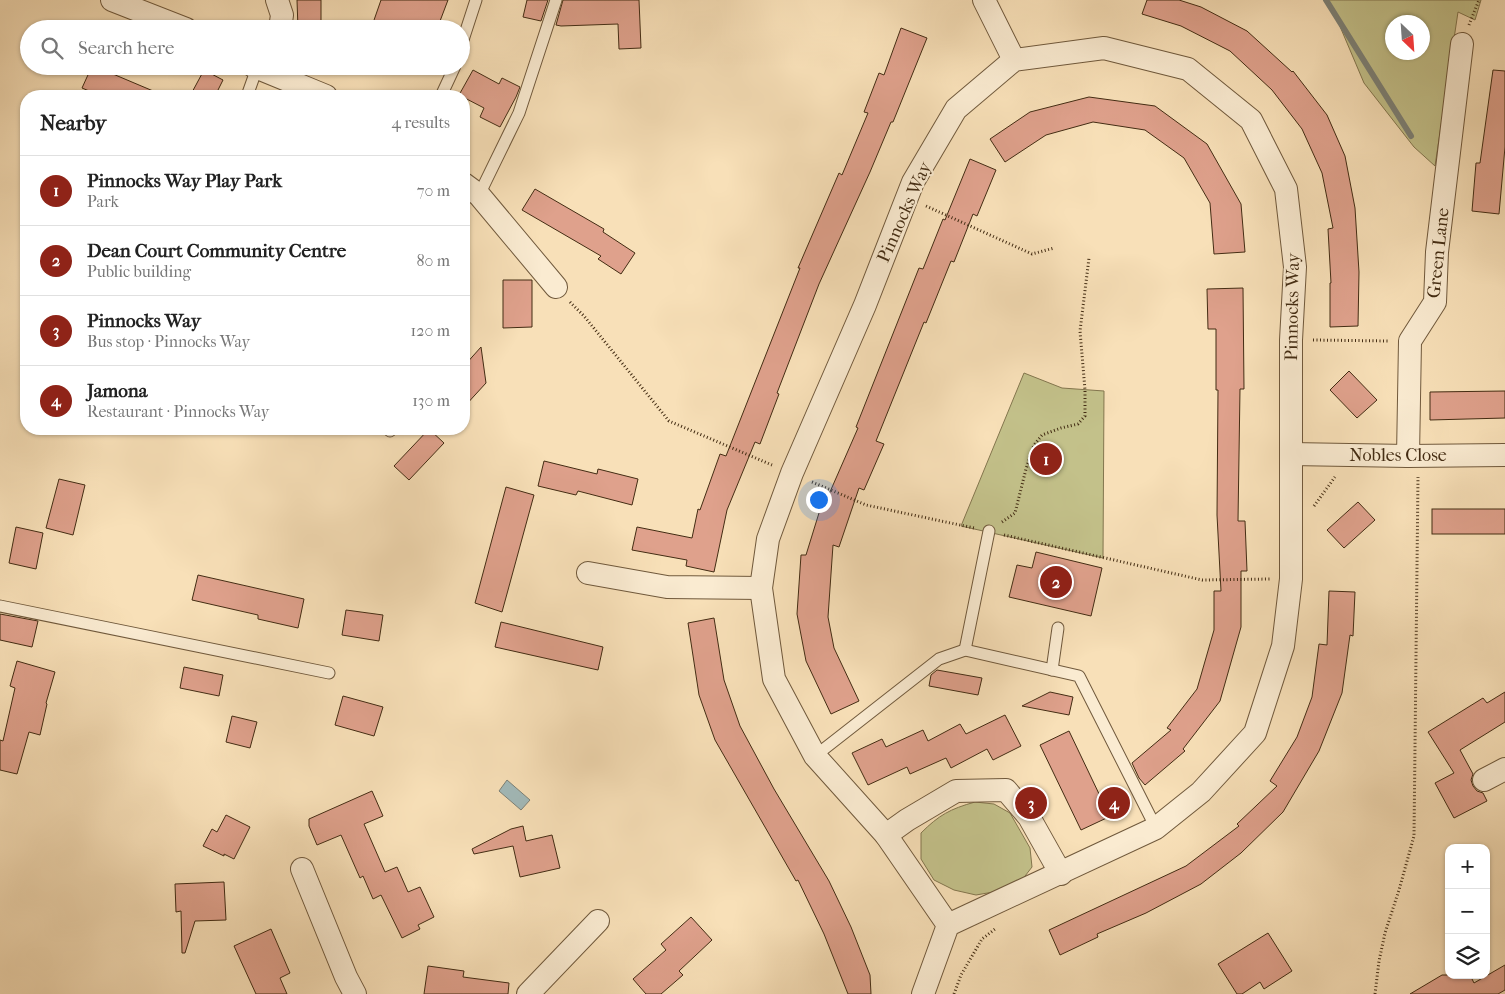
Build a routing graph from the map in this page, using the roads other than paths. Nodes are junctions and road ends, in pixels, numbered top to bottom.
1 (112, 0) edge
2 (277, 0) edge
3 (476, 0) edge
4 (556, 0) edge
5 (984, 0) edge
6 (163, 20) edge
7 (281, 20) edge
8 (469, 20) edge
9 (1462, 44) dead end
10 (1014, 60) junction
11 (254, 75) edge
12 (275, 75) edge
13 (451, 75) edge
14 (250, 90) edge
15 (312, 90) edge
16 (444, 90) edge
17 (470, 185) edge
18 (470, 190) edge
19 (556, 287) road end
20 (1291, 454) junction
21 (1505, 455) edge
22 (1408, 456) junction
23 (989, 531) road end
24 (588, 573) dead end
25 (761, 588) junction
26 (0, 606) edge
27 (1058, 628) dead end
28 (964, 650) junction
29 (1052, 670) junction
30 (329, 673) dead end
31 (815, 756) junction
32 (1505, 768) edge
33 (1484, 780) dead end
34 (1156, 828) junction
35 (886, 835) junction
36 (302, 869) dead end
37 (1061, 874) junction
38 (598, 920) dead end
39 (948, 925) junction
40 (355, 994) edge
41 (528, 994) edge
42 (923, 994) edge

1 - 6 street
2 - 7 street
3 - 8 lane
4 - 17 lane
5 - 10 street
9 - 22 street, Green Lane
10 - 20 street, Pinnocks Way
10 - 25 street, Pinnocks Way
11 - 14 lane
12 - 15 street
13 - 16 lane
18 - 19 street
20 - 22 street, Nobles Close
20 - 34 street, Pinnocks Way
21 - 22 street, Nobles Close
23 - 28 lane
24 - 25 street
25 - 31 street, Pinnocks Way
26 - 30 lane
27 - 29 lane
28 - 29 lane
28 - 31 lane
29 - 34 lane
31 - 35 street, Pinnocks Way
32 - 33 street
34 - 37 street, Pinnocks Way
35 - 37 street
35 - 39 street, Pinnocks Way
36 - 40 street
37 - 39 street, Pinnocks Way
38 - 41 street
39 - 42 street

